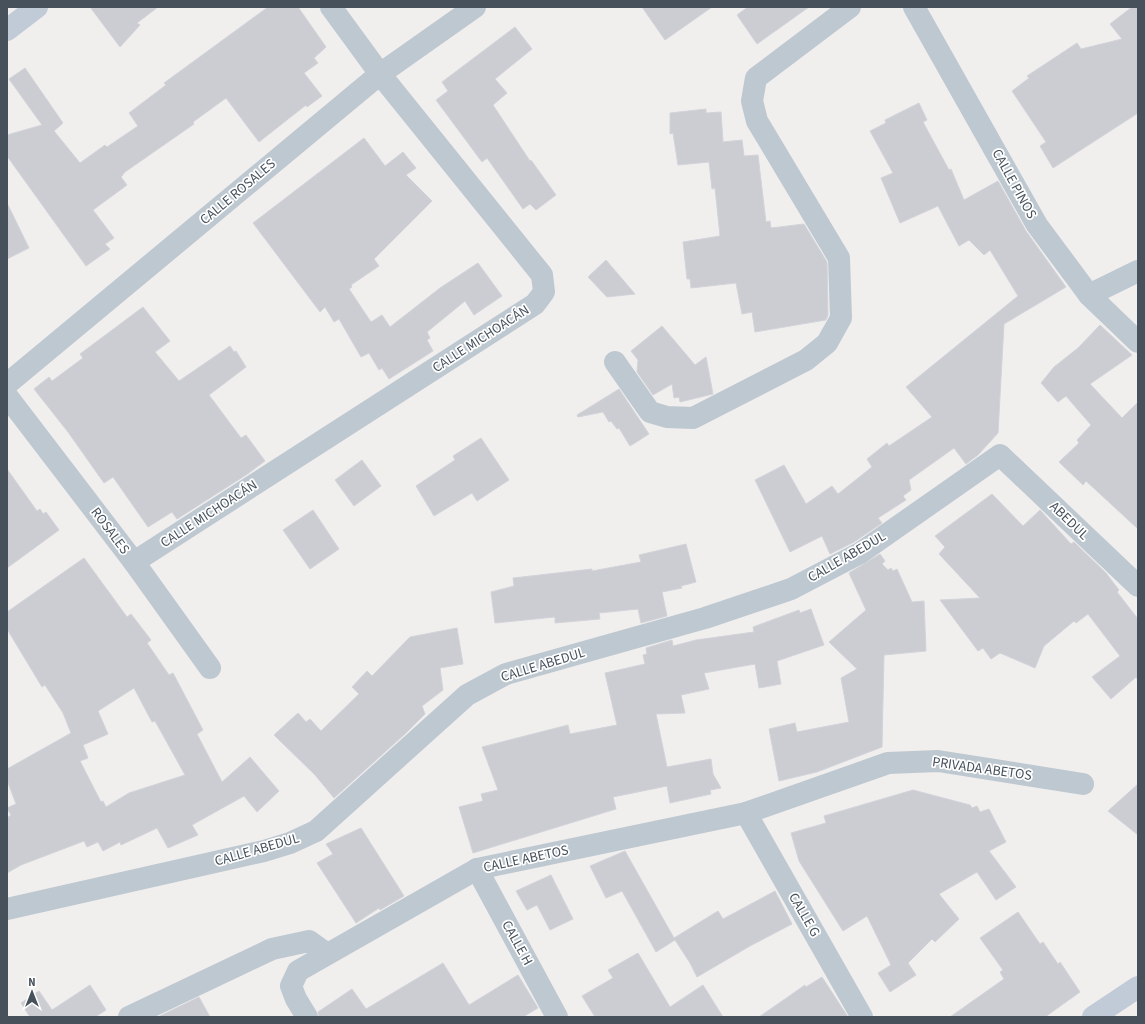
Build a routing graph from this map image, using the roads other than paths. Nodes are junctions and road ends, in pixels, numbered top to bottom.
1 (37, 7) edge
2 (331, 7) edge
3 (475, 7) edge
4 (850, 7) edge
5 (914, 7) edge
6 (7, 30) edge
7 (380, 74) junction
8 (1138, 272) edge
9 (1089, 295) junction
10 (1138, 342) edge
11 (614, 362) dead end
12 (7, 384) edge
13 (7, 396) edge
14 (1000, 455) joint
15 (134, 562) junction
16 (1138, 586) edge
17 (210, 668) dead end
18 (1083, 784) dead end
19 (746, 813) junction
20 (477, 870) junction
21 (7, 909) edge
22 (328, 954) junction
23 (1138, 987) edge
24 (129, 1017) edge
25 (307, 1017) edge
26 (557, 1017) edge
27 (862, 1017) edge
28 (1093, 1017) edge

1 - 6 street
2 - 7 street, CALLE MICHOACÁN
3 - 7 street, CALLE ROSALES
4 - 11 street
5 - 9 street, CALLE PINOS
7 - 12 street, CALLE ROSALES
7 - 15 street, CALLE MICHOACÁN
8 - 9 street
9 - 10 street, CALLE PINOS
13 - 15 street, ROSALES
14 - 16 street, ABEDUL
14 - 21 street, CALLE ABEDUL
15 - 17 street, ROSALES
18 - 19 street, PRIVADA ABETOS
19 - 20 street, CALLE ABETOS
19 - 27 street, CALLE G
20 - 22 street, CALLE ABETOS
20 - 26 street, CALLE H
22 - 24 street
22 - 25 street, CALLE ABETOS
23 - 28 street

